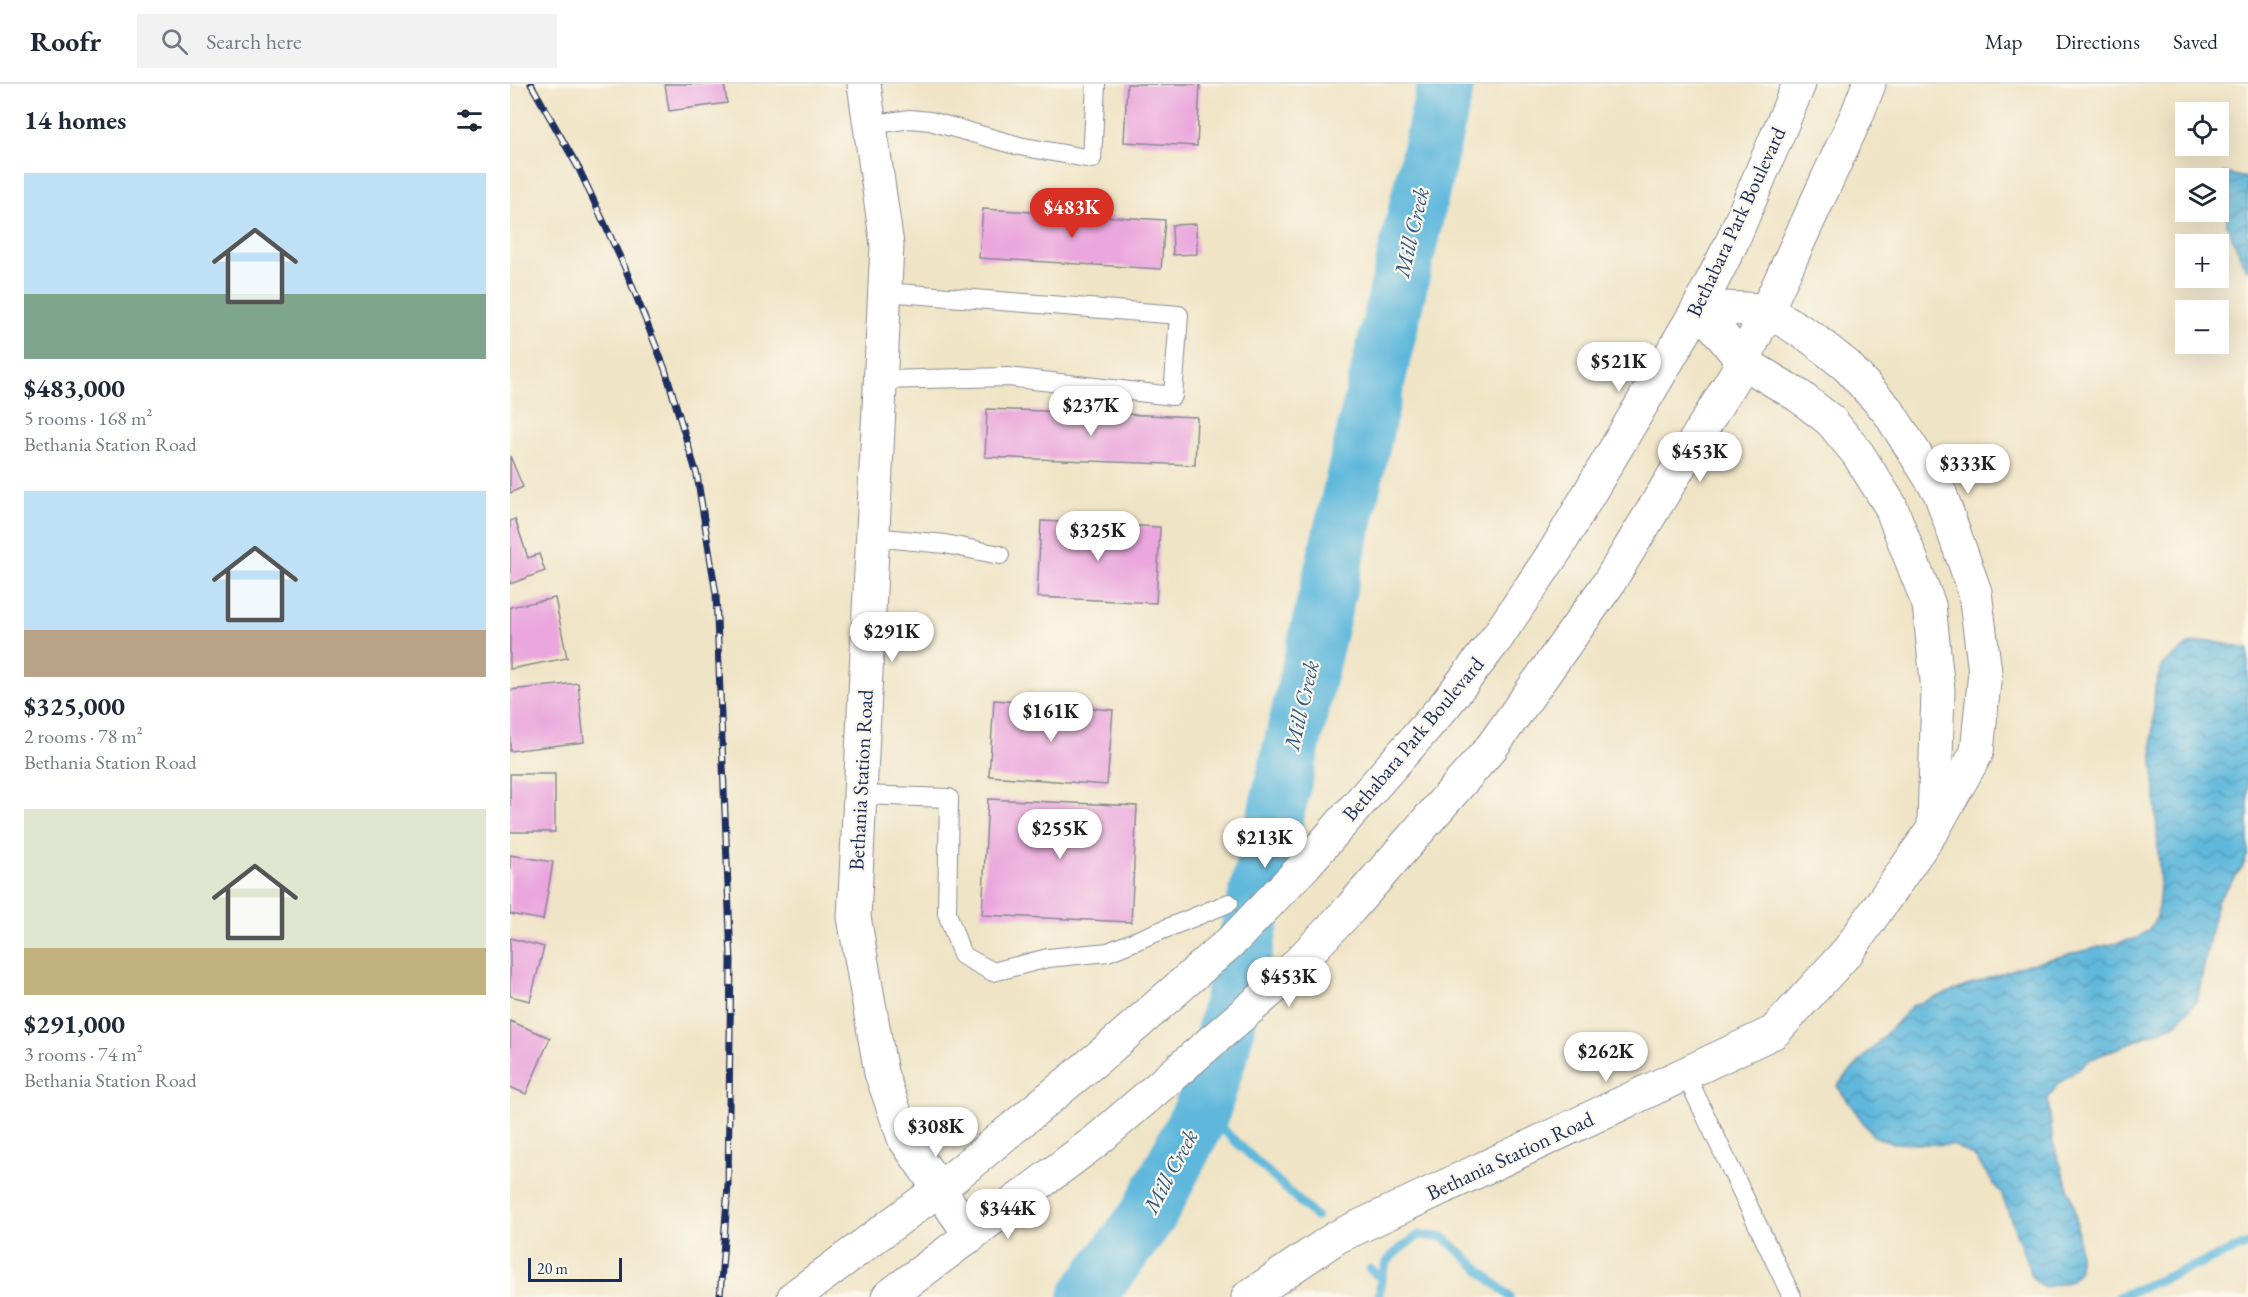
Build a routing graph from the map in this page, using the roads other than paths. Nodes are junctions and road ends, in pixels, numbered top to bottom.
1 (864, 84) edge
2 (1096, 84) edge
3 (1799, 84) edge
4 (1869, 84) edge
5 (870, 125) junction
6 (885, 292) junction
7 (1700, 307) junction
8 (1767, 310) junction
9 (1743, 362) junction
10 (881, 380) junction
11 (873, 537) junction
12 (1000, 555) dead end
13 (860, 795) junction
14 (1934, 828) junction
15 (1229, 903) dead end
16 (1685, 1073) junction
17 (938, 1190) junction
18 (971, 1236) junction
19 (794, 1297) edge
20 (888, 1297) edge
21 (1248, 1297) edge
22 (1792, 1297) edge

1 - 5 street, Bethania Station Road
2 - 5 lane
3 - 7 street, Bethabara Park Boulevard
4 - 8 street
5 - 6 street, Bethania Station Road
6 - 10 street, Bethania Station Road
6 - 10 lane
7 - 8 street, Bethania Station Road
7 - 9 street
7 - 17 street, Bethabara Park Boulevard
8 - 9 street
8 - 14 street, Bethania Station Road
9 - 14 street
9 - 18 street
10 - 11 street, Bethania Station Road
11 - 12 lane
11 - 13 street, Bethania Station Road
13 - 15 lane
13 - 17 street, Bethania Station Road
14 - 16 street, Bethania Station Road
16 - 21 street, Bethania Station Road
16 - 22 lane
17 - 18 street, Bethania Station Road
17 - 19 street, Bethabara Park Boulevard
18 - 20 street

